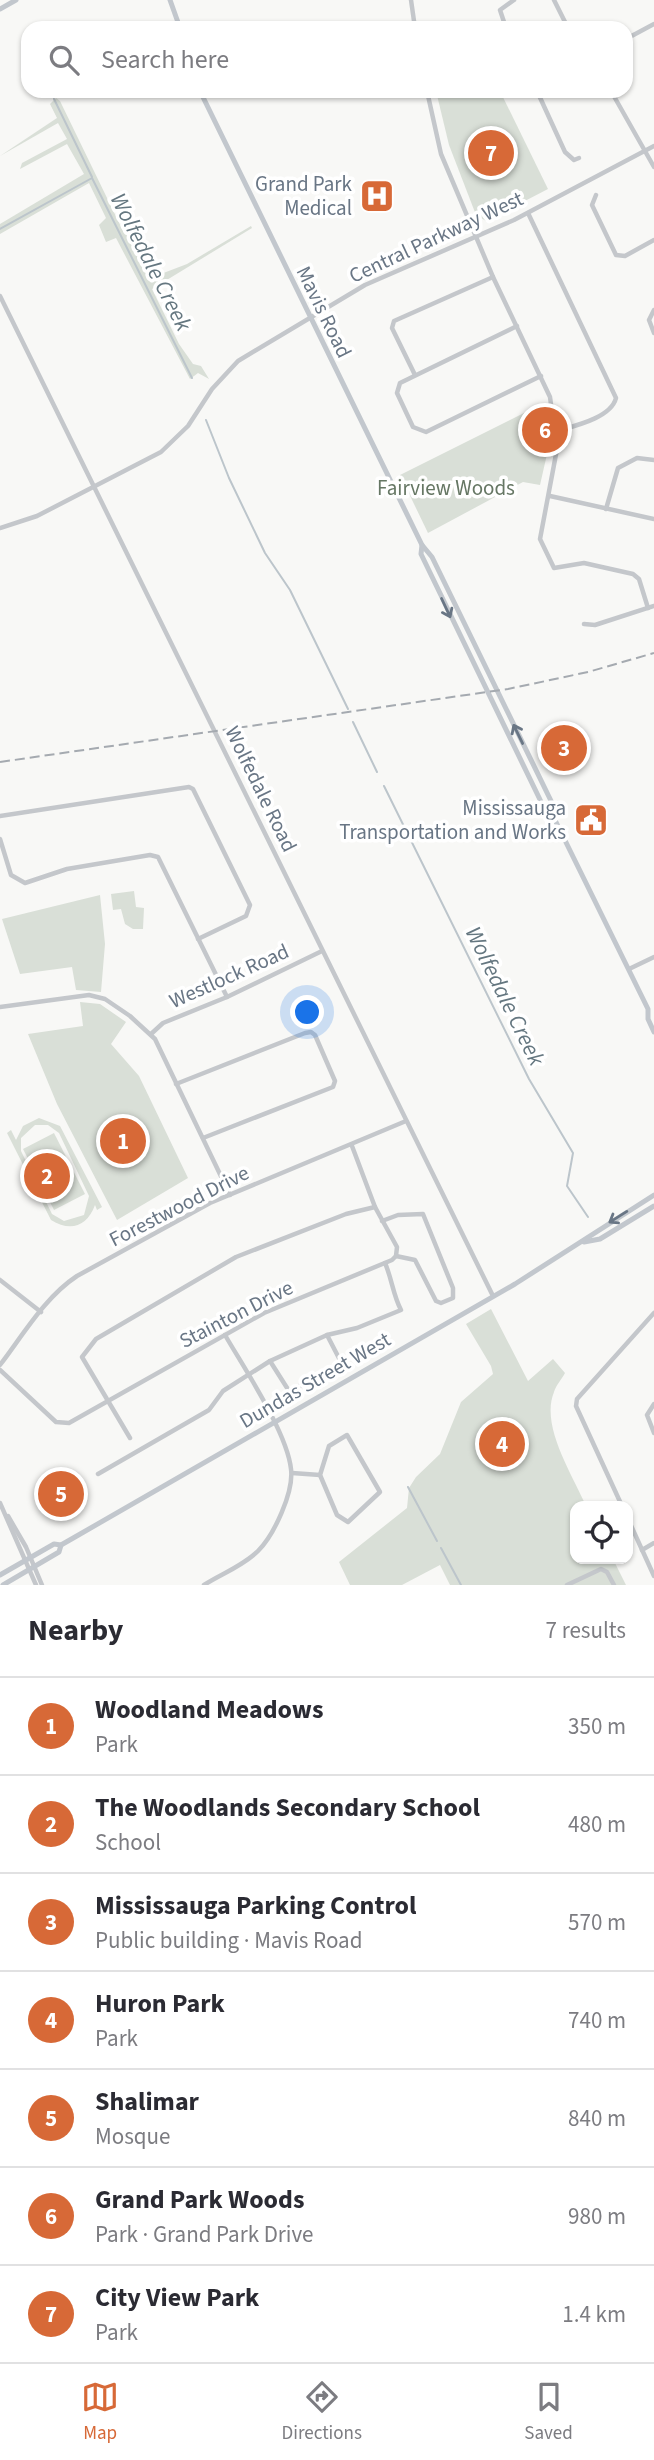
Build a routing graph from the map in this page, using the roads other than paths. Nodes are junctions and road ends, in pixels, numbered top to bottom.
1 (16, 0) edge
2 (170, 0) edge
3 (411, 0) edge
4 (514, 0) edge
5 (554, 0) edge
6 (0, 9) edge
7 (178, 21) edge
8 (414, 21) edge
9 (504, 21) edge
10 (564, 21) edge
11 (654, 25) edge
12 (633, 36) edge
13 (203, 98) edge
14 (429, 98) edge
15 (541, 98) edge
16 (615, 98) edge
17 (654, 146) edge
18 (645, 151) junction
19 (579, 158) dead end
20 (654, 167) edge
21 (596, 195) dead end
22 (528, 213) junction
23 (476, 237) junction
24 (654, 240) edge
25 (493, 277) junction
26 (0, 296) edge
27 (654, 310) edge
28 (309, 318) junction
29 (517, 326) junction
30 (654, 333) edge
31 (415, 375) junction
32 (541, 376) junction
33 (557, 431) junction
34 (654, 460) edge
35 (93, 487) junction
36 (550, 496) junction
37 (606, 509) junction
38 (654, 519) edge
39 (0, 528) edge
40 (422, 545) junction
41 (651, 607) edge
42 (584, 624) dead end
43 (0, 816) edge
44 (554, 818) junction
45 (0, 839) edge
46 (198, 939) junction
47 (322, 951) junction
48 (654, 957) edge
49 (629, 969) junction
50 (227, 997) junction
51 (0, 1007) edge
52 (651, 1011) edge
53 (654, 1032) edge
54 (151, 1034) junction
55 (176, 1084) junction
56 (406, 1121) junction
57 (203, 1138) junction
58 (352, 1146) junction
59 (230, 1195) junction
60 (654, 1195) edge
61 (654, 1206) edge
62 (375, 1208) junction
63 (382, 1221) junction
64 (584, 1242) junction
65 (396, 1256) junction
66 (385, 1263) junction
67 (0, 1280) edge
68 (493, 1296) junction
69 (41, 1312) junction
70 (654, 1314) edge
71 (225, 1335) junction
72 (327, 1335) junction
73 (270, 1361) junction
74 (0, 1367) edge
75 (247, 1374) junction
76 (108, 1402) junction
77 (654, 1404) edge
78 (273, 1423) junction
79 (654, 1433) edge
80 (130, 1438) dead end
81 (292, 1473) junction
82 (98, 1475) dead end
83 (320, 1475) junction
84 (620, 1501) edge
85 (0, 1503) edge
86 (633, 1530) edge
87 (654, 1543) edge
88 (61, 1545) junction
89 (642, 1550) junction
90 (28, 1559) junction
91 (32, 1568) junction
92 (0, 1575) edge
93 (654, 1576) edge
94 (3, 1585) edge
95 (36, 1585) edge
96 (42, 1585) edge
97 (204, 1585) edge
98 (567, 1585) edge
99 (614, 1585) edge

1 - 6 main road
2 - 7 main road
3 - 8 street
4 - 9 street
5 - 10 street
11 - 12 street
13 - 28 main road, Mavis Road
14 - 23 street
15 - 19 street
16 - 18 street
17 - 18 street, Central Parkway West
18 - 20 street
18 - 22 street, Central Parkway West
21 - 24 street
22 - 23 street, Central Parkway West
22 - 33 street
23 - 25 street
23 - 28 street, Central Parkway West
25 - 29 street
25 - 31 street
26 - 35 street, Wolfedale Road
27 - 30 street
28 - 35 street, Central Parkway West
28 - 40 main road, Mavis Road
29 - 31 street
29 - 32 street
31 - 32 street
32 - 33 street
33 - 36 street
34 - 37 street
35 - 39 street, Central Parkway West
35 - 47 street, Wolfedale Road
36 - 37 street
36 - 41 street
37 - 38 street
44 -> 40 main road, Mavis Road
40 -> 44 main road, Mavis Road
41 - 42 street
43 - 46 street
44 - 49 main road, Mavis Road
45 - 46 street
46 - 50 street
47 - 50 street, Westlock Road
47 - 56 street, Wolfedale Road
48 - 49 street
49 - 52 main road, Mavis Road
50 - 54 street, Westlock Road
51 - 54 street
52 - 53 main road, Mavis Road
54 - 55 street
55 - 57 street
55 - 57 street
56 - 58 street, Forestwood Drive
56 - 68 street, Wolfedale Road
57 - 59 street
58 - 59 street, Forestwood Drive
58 - 62 street
59 - 69 street, Forestwood Drive
60 -> 64 main road, Dundas Street West
61 - 64 main road, Dundas Street West
62 - 63 street
62 - 76 street
63 - 65 street
63 - 65 street
64 - 68 main road, Dundas Street West
65 - 66 street, Stainton Drive
66 - 71 street, Stainton Drive
66 - 72 street
67 - 69 street
68 - 78 main road, Dundas Street West
69 - 74 street, Forestwood Drive
70 - 84 street
71 - 75 street
71 - 76 street, Stainton Drive
72 - 73 street
72 - 73 street
73 - 75 street
74 - 76 street, Stainton Drive
75 - 78 street
75 - 82 street
76 - 80 street
77 - 79 street
78 - 81 street
78 - 88 main road, Dundas Street West
81 - 83 street
81 - 97 street
83 - 83 street
85 - 90 street
86 - 89 street
87 - 89 street
88 - 90 main road, Dundas Street West
88 - 91 main road, Dundas Street West
89 - 93 street
90 - 91 street
90 - 92 main road, Dundas Street West
91 - 94 main road, Dundas Street West
91 - 95 street
91 - 96 street
98 - 99 street

